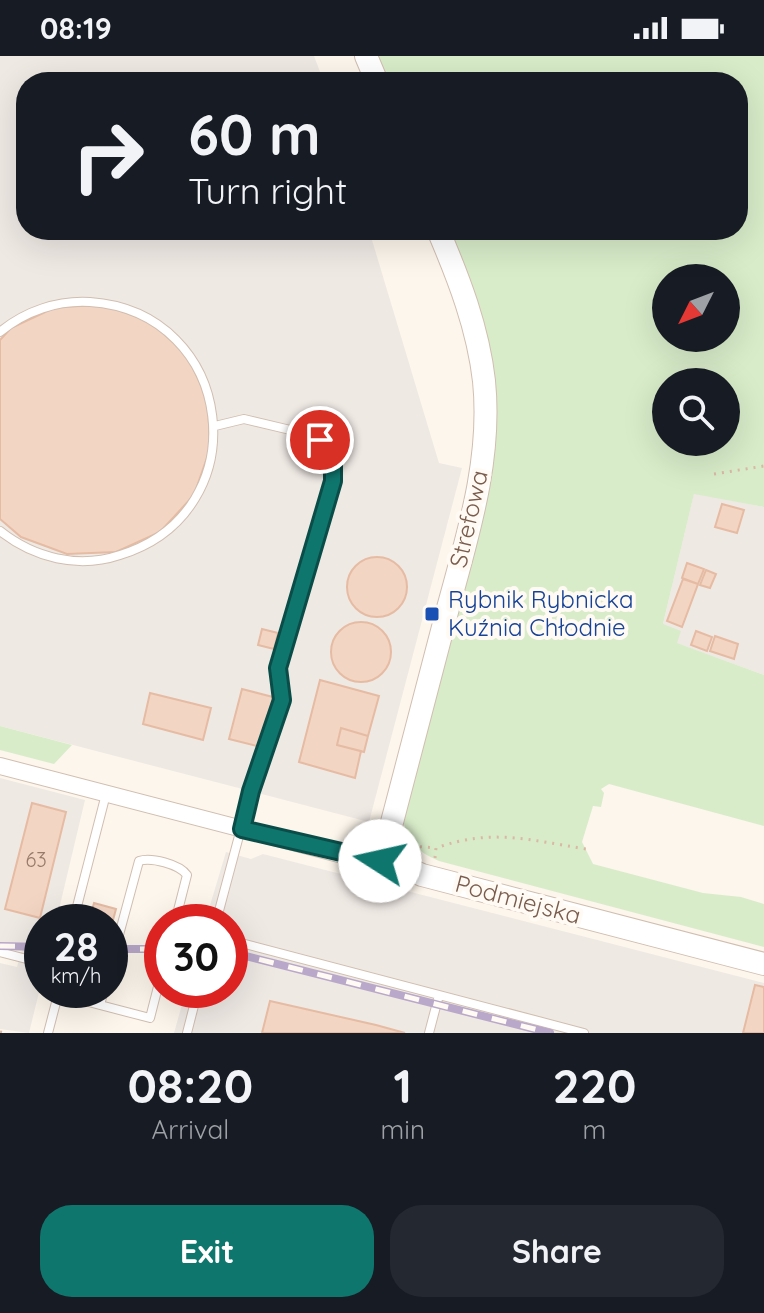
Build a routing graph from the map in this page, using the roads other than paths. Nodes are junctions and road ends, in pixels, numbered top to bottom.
1 (442, 240) edge
2 (0, 332) edge
3 (215, 426) junction
4 (0, 531) edge
5 (0, 766) edge
6 (106, 793) junction
7 (242, 829) junction
8 (393, 854) junction
9 (78, 904) edge
10 (127, 904) edge
11 (180, 904) edge
12 (221, 904) edge
13 (248, 945) edge
14 (0, 952) edge
15 (24, 958) edge
16 (764, 964) edge
17 (439, 995) junction
18 (54, 1008) edge
19 (112, 1008) edge
20 (153, 1008) edge
21 (193, 1008) edge
22 (543, 1022) junction
23 (48, 1033) edge
24 (187, 1033) edge
25 (429, 1033) edge
26 (540, 1033) edge
27 (584, 1033) edge

1 - 8 street, Strefowa
2 - 3 lane
3 - 4 lane
3 - 7 lane
5 - 6 street
6 - 7 street
6 - 9 lane
7 - 8 street
7 - 12 lane
8 - 16 street, Podmiejska
10 - 11 lane
13 - 17 lane
14 - 15 lane
17 - 22 lane
17 - 25 lane
18 - 23 lane
19 - 20 lane
21 - 24 lane
22 - 26 lane
22 - 27 lane

